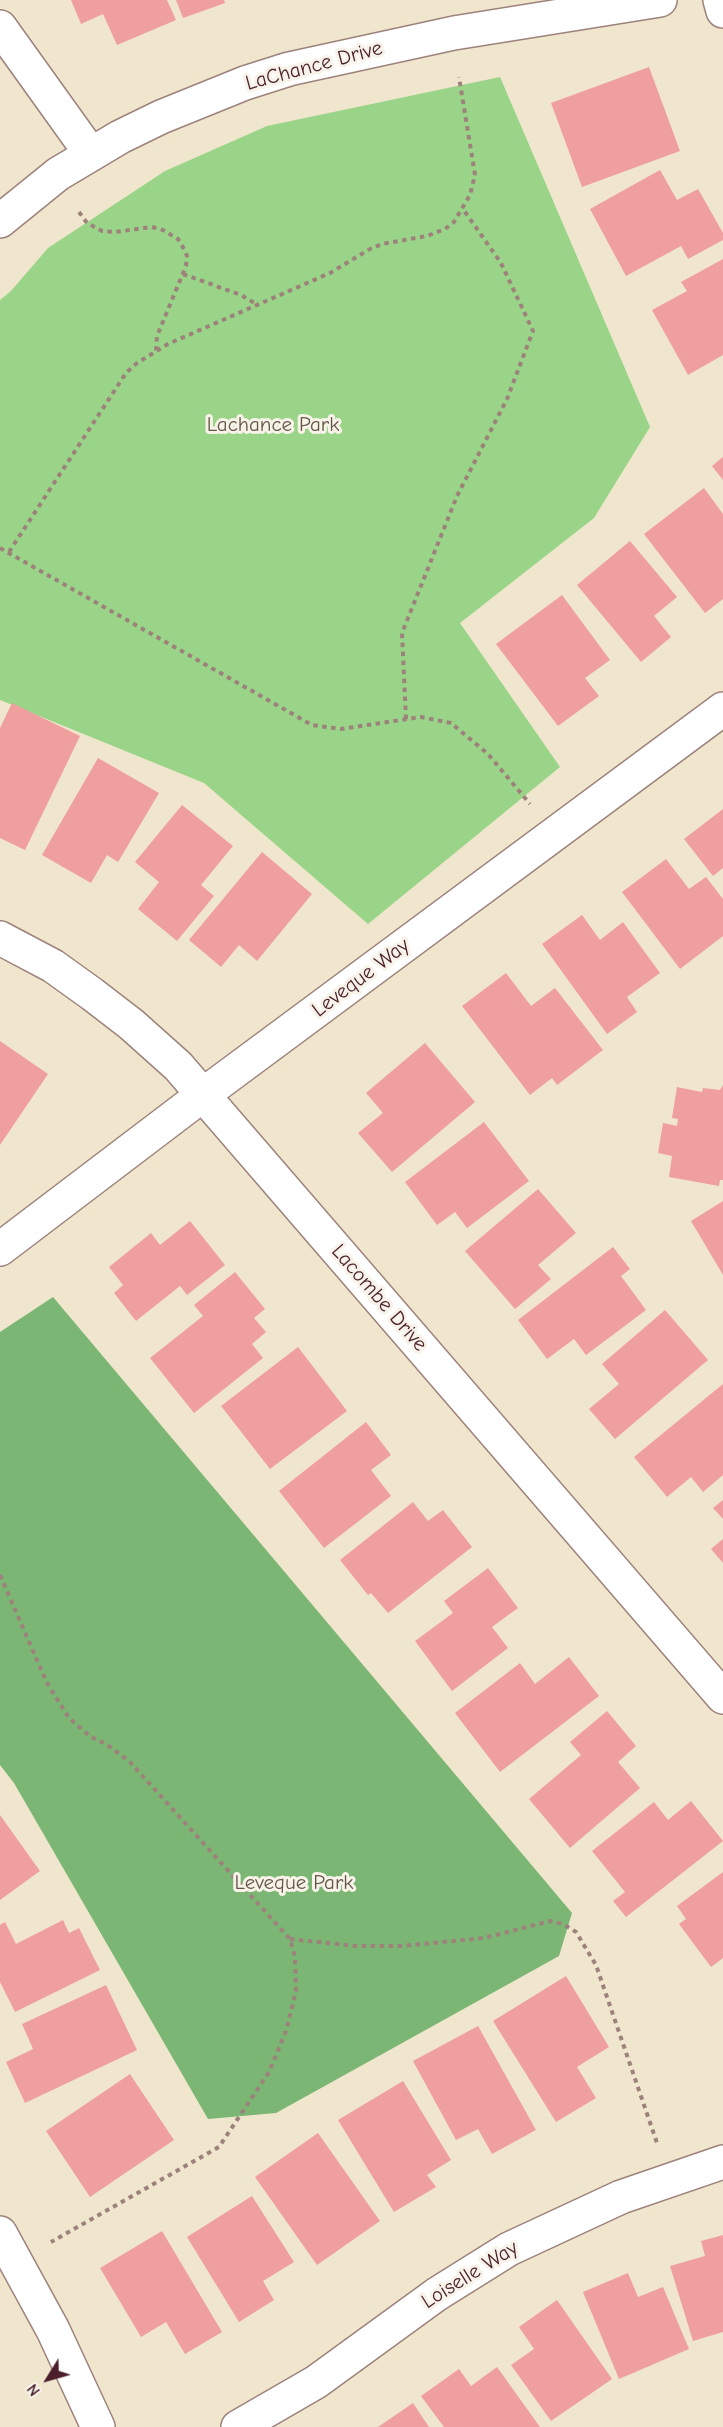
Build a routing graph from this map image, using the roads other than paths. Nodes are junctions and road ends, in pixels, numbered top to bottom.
1 (660, 0) edge
2 (720, 0) edge
3 (723, 11) edge
4 (0, 27) edge
5 (91, 154) junction
6 (0, 221) edge
7 (723, 709) edge
8 (0, 938) edge
9 (204, 1094) junction
10 (0, 1249) edge
11 (723, 1697) edge
12 (723, 2162) edge
13 (0, 2233) edge
14 (98, 2427) edge
15 (238, 2427) edge

1 - 5 street, LaChance Drive
2 - 3 street
4 - 5 street
5 - 6 street, LaChance Drive
7 - 9 street, Leveque Way
8 - 9 street, Lacombe Drive
9 - 10 street, Leveque Way
9 - 11 street, Lacombe Drive
12 - 15 street, Loiselle Way
13 - 14 street

